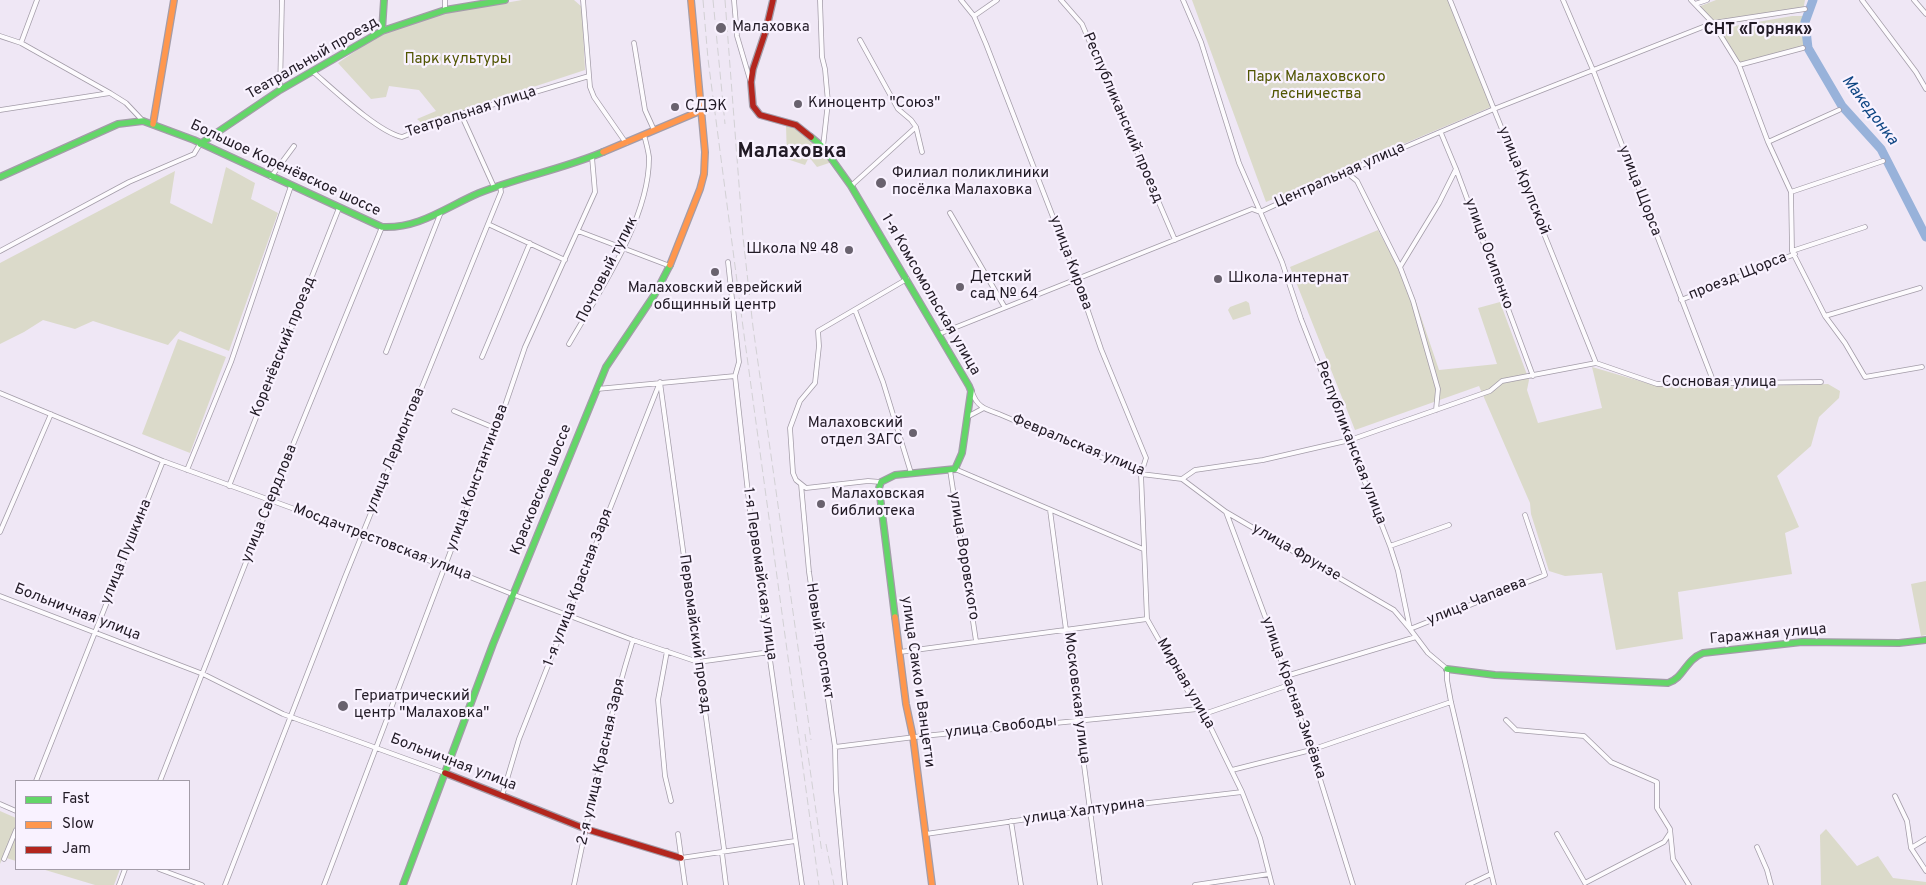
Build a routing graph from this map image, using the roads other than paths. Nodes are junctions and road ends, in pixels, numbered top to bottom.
1 (37, 0) edge
2 (174, 0) edge
3 (282, 0) edge
4 (384, 0) edge
5 (446, 0) edge
6 (505, 0) edge
7 (583, 0) edge
8 (692, 0) edge
9 (734, 0) edge
10 (773, 0) edge
11 (820, 0) edge
12 (961, 0) edge
13 (997, 0) edge
14 (1061, 0) edge
15 (1183, 0) edge
16 (1450, 0) edge
17 (1563, 0) edge
18 (1691, 0) edge
19 (1706, 0) edge
20 (1862, 0) edge
21 (1914, 0) edge
22 (1695, 4) junction
23 (1805, 9) dead end
24 (445, 10) junction
25 (1926, 14) edge
26 (974, 16) junction
27 (1713, 24) junction
28 (382, 31) junction
29 (0, 36) edge
30 (860, 40) dead end
31 (634, 43) dead end
32 (22, 44) junction
33 (1803, 48) dead end
34 (1739, 65) junction
35 (1593, 70) junction
36 (312, 71) junction
37 (589, 76) junction
38 (751, 82) junction
39 (1926, 89) edge
40 (280, 90) junction
41 (110, 93) junction
42 (0, 110) edge
43 (1494, 110) junction
44 (1839, 110) dead end
45 (700, 111) junction
46 (460, 114) junction
47 (143, 121) junction
48 (153, 124) junction
49 (916, 128) junction
50 (654, 130) junction
51 (1441, 133) junction
52 (644, 135) junction
53 (1768, 142) junction
54 (626, 143) junction
55 (200, 144) junction
56 (294, 146) dead end
57 (823, 146) junction
58 (922, 152) dead end
59 (592, 157) junction
60 (1883, 162) dead end
61 (1456, 169) junction
62 (1346, 172) junction
63 (0, 177) edge
64 (271, 177) junction
65 (291, 186) junction
66 (497, 186) junction
67 (851, 186) junction
68 (1791, 192) junction
69 (339, 208) junction
70 (442, 211) junction
71 (1260, 212) junction
72 (950, 213) dead end
73 (488, 224) junction
74 (382, 227) junction
75 (1865, 227) dead end
76 (578, 231) junction
77 (1175, 240) junction
78 (530, 243) junction
79 (623, 248) junction
80 (0, 251) edge
81 (1794, 252) junction
82 (565, 260) junction
83 (728, 262) dead end
84 (670, 266) junction
85 (1400, 267) junction
86 (1077, 278) junction
87 (908, 279) junction
88 (1920, 288) dead end
89 (1681, 300) junction
90 (1004, 306) junction
91 (855, 310) junction
92 (1825, 316) junction
93 (938, 334) junction
94 (569, 344) dead end
95 (386, 352) dead end
96 (482, 357) dead end
97 (1596, 363) junction
98 (1922, 367) dead end
99 (735, 376) junction
100 (1532, 376) junction
101 (660, 382) junction
102 (1821, 382) dead end
103 (1714, 383) junction
104 (597, 389) junction
105 (971, 391) junction
106 (0, 393) edge
107 (982, 409) junction
108 (1436, 410) junction
109 (454, 411) dead end
110 (51, 414) junction
111 (967, 417) junction
112 (497, 429) junction
113 (1350, 440) junction
114 (163, 461) junction
115 (187, 470) junction
116 (952, 470) junction
117 (911, 473) junction
118 (1141, 474) junction
119 (1182, 479) junction
120 (881, 482) junction
121 (801, 484) junction
122 (229, 486) junction
123 (271, 500) junction
124 (1050, 510) junction
125 (1226, 512) junction
126 (1525, 515) dead end
127 (1449, 525) dead end
128 (0, 532) edge
129 (363, 534) junction
130 (1390, 546) junction
131 (1143, 549) junction
132 (445, 567) junction
133 (512, 594) junction
134 (0, 596) edge
135 (567, 615) junction
136 (1147, 619) junction
137 (1410, 628) junction
138 (1067, 630) junction
139 (95, 633) junction
140 (1416, 637) junction
141 (632, 640) junction
142 (1926, 640) edge
143 (976, 641) junction
144 (667, 651) junction
145 (770, 652) junction
146 (900, 652) junction
147 (698, 662) junction
148 (1448, 669) junction
149 (202, 674) junction
150 (1286, 676) junction
151 (1289, 685) junction
152 (1451, 702) junction
153 (1198, 709) junction
154 (1204, 714) junction
155 (290, 716) junction
156 (1079, 720) junction
157 (1506, 720) dead end
158 (913, 737) junction
159 (376, 747) junction
160 (835, 747) junction
161 (1312, 750) junction
162 (1232, 770) junction
163 (445, 773) junction
164 (36, 780) edge
165 (160, 780) edge
166 (1242, 792) junction
167 (502, 796) junction
168 (1895, 796) dead end
169 (671, 801) dead end
170 (0, 804) edge
171 (1090, 810) junction
172 (15, 811) edge
173 (1011, 821) junction
174 (586, 829) junction
175 (15, 832) edge
176 (1670, 833) junction
177 (678, 834) dead end
178 (926, 834) junction
179 (1556, 834) dead end
180 (1926, 839) edge
181 (795, 841) junction
182 (1757, 847) dead end
183 (1912, 848) junction
184 (722, 853) junction
185 (681, 858) junction
186 (4, 859) dead end
187 (125, 870) edge
188 (162, 870) edge
189 (1926, 871) edge
190 (1269, 874) junction
191 (1491, 874) junction
192 (1585, 884) edge
193 (118, 885) edge
194 (202, 885) edge
195 (225, 885) edge
196 (324, 885) edge
197 (403, 885) edge
198 (574, 885) edge
199 (685, 885) edge
200 (726, 885) edge
201 (802, 885) edge
202 (846, 885) edge
203 (932, 885) edge
204 (1021, 885) edge
205 (1100, 885) edge
206 (1195, 885) edge
207 (1272, 885) edge
208 (1353, 885) edge
209 (1468, 885) edge
210 (1494, 885) edge
211 (1689, 885) edge
212 (1771, 885) edge

1 - 32 street
2 - 48 main road
3 - 40 street
4 - 28 main road
5 - 24 street
6 - 24 main road, Театральный проезд
7 - 37 street
8 - 45 main road, Красковское шоссе
9 - 38 street
10 - 38 main road
11 - 57 street
12 - 26 street, улица Кирова
13 - 26 street
14 - 77 street, Республиканский проезд
15 - 71 street, Республиканская улица
16 - 43 street, улица Крупской
17 - 35 street, улица Щорса
18 - 22 street
19 - 22 street
20 - 39 street
21 - 25 street
22 - 27 street
23 - 27 street, Центральная улица
24 - 28 main road, Театральный проезд
26 - 86 street, улица Кирова
27 - 34 street
27 - 35 street, Центральная улица
28 - 36 main road, Театральный проезд
29 - 32 street
30 - 49 street
31 - 50 street
32 - 41 street
33 - 34 street
34 - 53 street
35 - 43 street, Центральная улица
35 - 89 street, улица Щорса
36 - 40 main road, Театральный проезд
36 - 46 street, Театральная улица
37 - 46 street, Театральная улица
37 - 54 street
38 - 57 main road, 1-я Комсомольская улица
40 - 55 main road, Театральный проезд
41 - 42 street
41 - 47 street
43 - 51 street, Центральная улица
43 - 97 street, улица Крупской
44 - 53 street
45 - 50 main road, Большое Коренёвское шоссе
45 - 84 main road, Красковское шоссе
46 - 66 street
47 - 48 main road, Большое Коренёвское шоссе
47 - 63 main road, Большое Коренёвское шоссе
48 - 55 main road, Большое Коренёвское шоссе
49 - 58 street
49 - 67 street
50 - 52 main road, Большое Коренёвское шоссе
51 - 61 street, улица Осипенко
51 - 62 street, Центральная улица
52 - 54 main road, Большое Коренёвское шоссе
52 - 79 street, Почтовый тупик
53 - 68 street
54 - 59 main road, Большое Коренёвское шоссе
55 - 64 main road, Большое Коренёвское шоссе
55 - 80 street
56 - 64 street
57 - 67 main road, 1-я Комсомольская улица
59 - 66 main road, Большое Коренёвское шоссе
59 - 76 street, улица Константинова
60 - 68 street
61 - 85 street
61 - 100 street, улица Осипенко
62 - 71 street, Центральная улица
62 - 85 street
64 - 65 main road, Большое Коренёвское шоссе
65 - 69 main road, Большое Коренёвское шоссе
65 - 115 street
66 - 70 main road, Большое Коренёвское шоссе
66 - 73 street, улица Лермонтова
67 - 87 main road, 1-я Комсомольская улица
68 - 81 street
69 - 74 main road, Большое Коренёвское шоссе
69 - 122 street, Коренёвский проезд
70 - 74 main road, Большое Коренёвское шоссе
70 - 95 street
71 - 77 street, Центральная улица
71 - 113 street, Республиканская улица
72 - 90 street
73 - 78 street
73 - 129 street, улица Лермонтова
74 - 123 street, улица Свердлова
75 - 81 street, проезд Щорса
76 - 79 street
76 - 82 street, улица Константинова
77 - 86 street, Центральная улица
78 - 82 street
78 - 96 street
79 - 84 street
79 - 94 street, Почтовый тупик
81 - 89 street, проезд Щорса
81 - 92 street
82 - 112 street, улица Константинова
83 - 99 street, 1-я Первомайская улица
84 - 104 main road, Красковское шоссе
85 - 108 street
86 - 90 street, Центральная улица
86 - 118 street, улица Кирова
87 - 91 street
87 - 93 main road, 1-я Комсомольская улица
88 - 92 street
89 - 103 street, улица Щорса
90 - 93 street, Центральная улица
91 - 117 street
91 - 121 street, Новый проспект
92 - 98 street
93 - 105 main road, 1-я Комсомольская улица
97 - 100 street
97 - 103 street, Сосновая улица
99 - 101 street
99 - 145 street, 1-я Первомайская улица
100 - 108 street
101 - 104 street
101 - 135 street, 1-я улица Красная Заря
101 - 147 street, Первомайский проезд
102 - 103 street, Сосновая улица
104 - 133 main road, Красковское шоссе
105 - 107 street
105 - 111 main road, 1-я Комсомольская улица
106 - 110 street, Мосдачтрестовская улица
107 - 111 street
107 - 118 street, Февральская улица
108 - 113 street
109 - 112 street
110 - 114 street, Мосдачтрестовская улица
110 - 128 street
111 - 116 main road, 1-я Комсомольская улица
112 - 132 street, улица Константинова
113 - 119 street
113 - 130 street, Республиканская улица
114 - 115 street, Мосдачтрестовская улица
114 - 139 street, улица Пушкина
115 - 122 street, Мосдачтрестовская улица
116 - 117 main road
116 - 124 street
116 - 143 street, улица Воровского
117 - 120 main road
118 - 119 street, Февральская улица
118 - 131 street, Мирная улица
119 - 125 street, улица Фрунзе
120 - 121 street
120 - 146 main road, улица Сакко и Ванцетти
121 - 160 street, Новый проспект
122 - 123 street, Мосдачтрестовская улица
123 - 129 street, Мосдачтрестовская улица
123 - 149 street, улица Свердлова
124 - 131 street
124 - 138 street, Московская улица
125 - 137 street, улица Фрунзе
125 - 150 street, улица Красная Змеёвка
126 - 137 street, улица Чапаева
127 - 130 street
129 - 132 street, Мосдачтрестовская улица
129 - 155 street, улица Лермонтова
130 - 137 street, Республиканская улица
131 - 136 street, Мирная улица
132 - 133 street, Мосдачтрестовская улица
132 - 159 street, улица Константинова
133 - 135 street, Мосдачтрестовская улица
133 - 163 main road, Красковское шоссе
134 - 139 street, Больничная улица
135 - 141 street, Мосдачтрестовская улица
135 - 167 street, 1-я улица Красная Заря
136 - 138 street
136 - 153 street, Мирная улица
137 - 140 street, Республиканская улица
138 - 143 street
138 - 156 street, Московская улица
139 - 149 street, Больничная улица
139 - 164 street, улица Пушкина
140 - 148 street, Республиканская улица
140 - 150 street, улица Чапаева
141 - 144 street, Мосдачтрестовская улица
141 - 174 street, 2-я улица Красная Заря
142 - 148 main road, Гаражная улица
143 - 146 street
144 - 147 street, Мосдачтрестовская улица
144 - 169 street
145 - 147 street, Мосдачтрестовская улица
145 - 181 street, 1-я Первомайская улица
146 - 158 main road, улица Сакко и Ванцетти
147 - 184 street, Первомайский проезд
148 - 152 street
149 - 155 street, Больничная улица
149 - 165 street, улица Свердлова
150 - 151 street, улица Красная Змеёвка
151 - 154 street
151 - 161 street, улица Красная Змеёвка
152 - 161 street
152 - 191 street
153 - 154 street, Мирная улица
153 - 156 street, улица Свободы
154 - 162 street, Мирная улица
155 - 159 street, Больничная улица
155 - 195 street, улица Лермонтова
156 - 158 street, улица Свободы
156 - 171 street, Московская улица
157 - 176 street
158 - 160 street, улица Свободы
158 - 178 main road, улица Сакко и Ванцетти
159 - 163 street, Больничная улица
159 - 196 street, улица Константинова
160 - 202 street, Новый проспект
161 - 162 street
161 - 208 street, улица Красная Змеёвка
162 - 166 street, Мирная улица
163 - 167 main road, Больничная улица
163 - 197 main road, Красковское шоссе
166 - 171 street, улица Халтурина
166 - 190 street, Мирная улица
167 - 174 main road, Больничная улица
168 - 183 street
170 - 172 street
171 - 173 street, улица Халтурина
171 - 205 street, Московская улица
173 - 178 street, улица Халтурина
173 - 204 street
174 - 185 main road, Больничная улица
174 - 198 street, 2-я улица Красная Заря
175 - 186 street
176 - 192 street
176 - 211 street
177 - 185 street
178 - 203 main road, улица Сакко и Ванцетти
179 - 192 street
180 - 183 street
181 - 184 street, Больничная улица
181 - 201 street, 1-я Первомайская улица
182 - 212 street
183 - 189 street
184 - 185 street, Больничная улица
184 - 200 street, Первомайский проезд
185 - 199 street
187 - 193 street
188 - 194 street
190 - 206 street
190 - 207 street, Мирная улица
191 - 209 street
191 - 210 street

